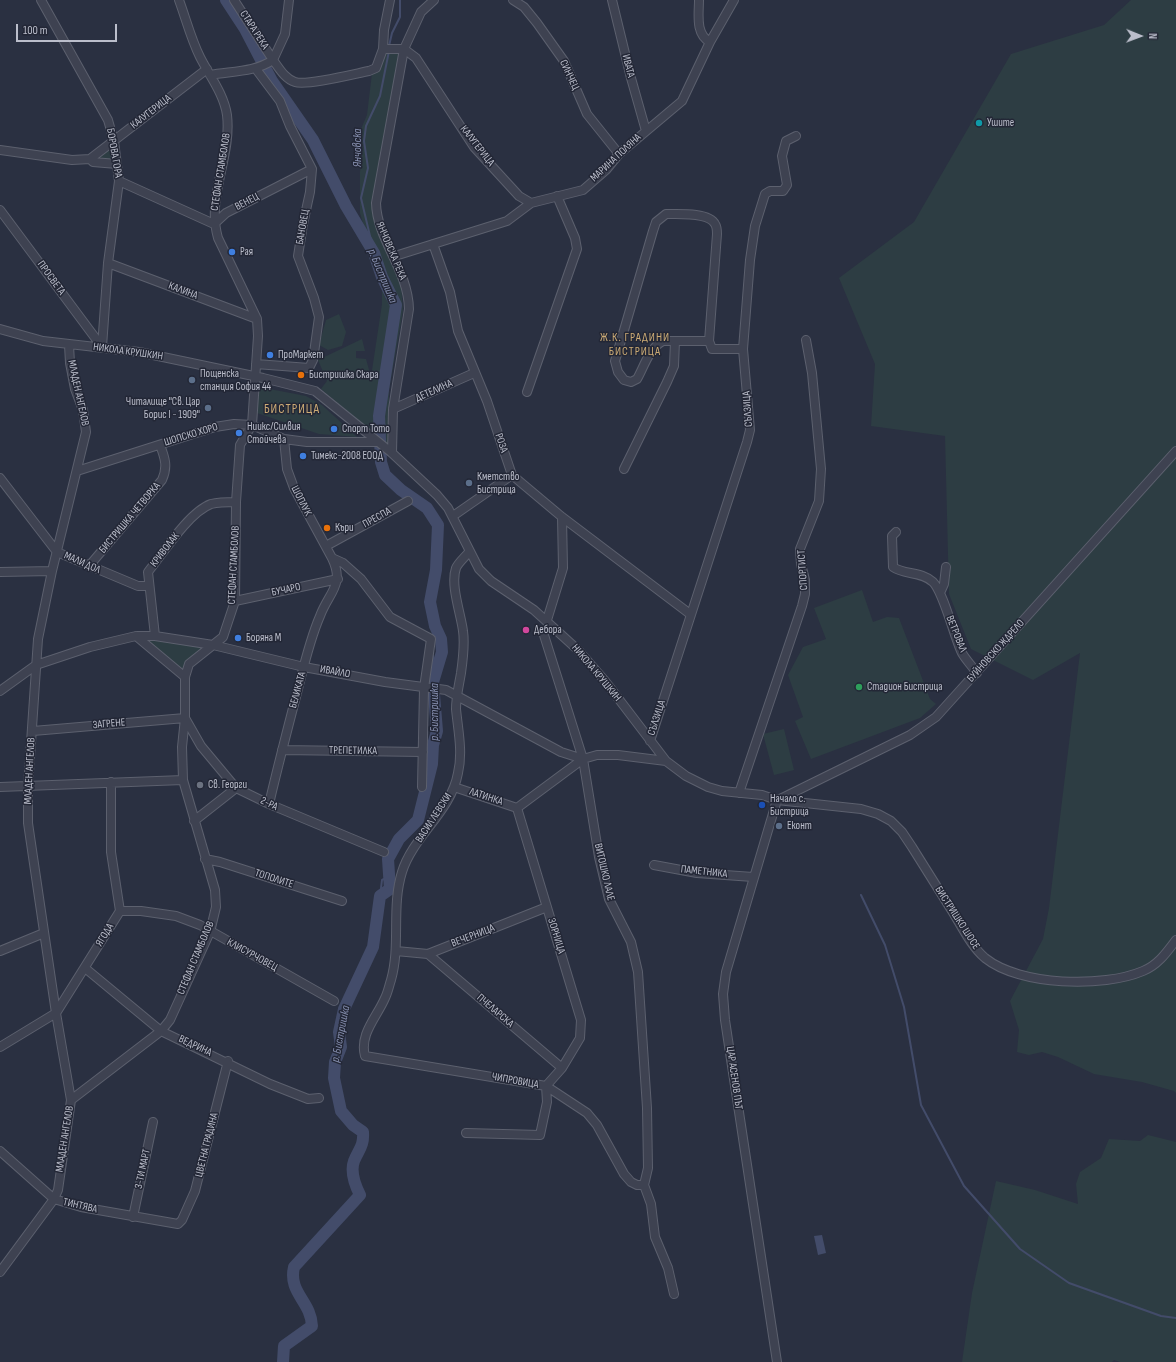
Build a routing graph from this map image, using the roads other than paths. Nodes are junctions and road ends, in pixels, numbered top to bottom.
1 (41, 0) edge
2 (179, 0) edge
3 (234, 0) edge
4 (289, 0) edge
5 (390, 0) edge
6 (434, 0) edge
7 (513, 0) edge
8 (612, 0) edge
9 (699, 0) edge
10 (734, 0) edge
11 (710, 42) junction
12 (386, 49) junction
13 (402, 49) junction
14 (273, 60) junction
15 (256, 69) junction
16 (209, 72) junction
17 (646, 130) junction
18 (796, 136) dead end
19 (114, 141) junction
20 (0, 150) edge
21 (619, 154) junction
22 (90, 159) junction
23 (117, 164) junction
24 (312, 169) junction
25 (119, 181) junction
26 (556, 196) junction
27 (531, 202) junction
28 (0, 210) edge
29 (214, 224) junction
30 (433, 244) junction
31 (395, 256) junction
32 (108, 263) junction
33 (257, 319) junction
34 (0, 330) edge
35 (806, 340) dead end
36 (675, 341) junction
37 (709, 341) junction
38 (70, 345) junction
39 (102, 347) junction
40 (743, 349) junction
41 (256, 364) junction
42 (474, 373) junction
43 (255, 376) junction
44 (527, 392) dead end
45 (393, 409) junction
46 (252, 425) junction
47 (284, 440) junction
48 (378, 442) junction
49 (160, 445) junction
50 (1176, 451) edge
51 (390, 452) junction
52 (624, 469) dead end
53 (77, 471) junction
54 (512, 475) junction
55 (2, 483) edge
56 (408, 501) dead end
57 (236, 502) junction
58 (453, 516) junction
59 (562, 517) junction
60 (896, 532) dead end
61 (326, 546) junction
62 (56, 552) junction
63 (469, 552) junction
64 (332, 558) junction
65 (89, 566) junction
66 (946, 567) dead end
67 (52, 570) junction
68 (0, 572) edge
69 (338, 579) junction
70 (149, 586) junction
71 (940, 593) junction
72 (235, 601) junction
73 (690, 614) junction
74 (547, 620) junction
75 (543, 632) dead end
76 (136, 636) junction
77 (155, 636) junction
78 (214, 645) junction
79 (36, 665) junction
80 (304, 666) junction
81 (977, 673) junction
82 (185, 676) junction
83 (424, 688) junction
84 (0, 691) edge
85 (457, 696) junction
86 (185, 718) junction
87 (33, 731) junction
88 (650, 741) junction
89 (282, 750) junction
90 (423, 752) junction
91 (583, 759) junction
92 (666, 761) junction
93 (183, 780) junction
94 (111, 782) junction
95 (0, 787) edge
96 (28, 787) junction
97 (422, 787) dead end
98 (454, 787) junction
99 (236, 788) junction
100 (739, 794) junction
101 (777, 800) junction
102 (269, 804) junction
103 (517, 808) junction
104 (194, 821) junction
105 (384, 852) dead end
106 (205, 859) junction
107 (654, 865) dead end
108 (753, 877) junction
109 (342, 901) dead end
110 (547, 908) junction
111 (120, 911) junction
112 (210, 932) junction
113 (44, 934) junction
114 (1176, 940) edge
115 (0, 951) edge
116 (396, 951) junction
117 (428, 954) junction
118 (84, 968) junction
119 (334, 1001) dead end
120 (56, 1013) junction
121 (161, 1031) junction
122 (0, 1047) edge
123 (365, 1056) joint
124 (228, 1061) junction
125 (562, 1068) junction
126 (546, 1086) junction
127 (319, 1098) dead end
128 (71, 1100) junction
129 (153, 1122) dead end
130 (466, 1133) dead end
131 (0, 1151) edge
132 (644, 1185) junction
133 (54, 1199) junction
134 (133, 1217) junction
135 (178, 1224) joint
136 (0, 1272) edge
137 (674, 1294) dead end
138 (777, 1362) edge

1 - 19 street, БОРОВА ГОРА
2 - 16 street, СТЕФАН СТАМБОЛОВ
3 - 14 street, СТАРА РЕКА
4 - 14 street
5 - 12 street
6 - 13 street, ЯНЧОВСКА РЕКА
7 - 21 street, СИНЧЕЦ
8 - 17 street, ИВАТА
9 - 11 street
10 - 11 street, МАРИНА ПОЛЯНА
11 - 17 street, МАРИНА ПОЛЯНА
12 - 13 street
12 - 14 street
13 - 27 street, КАЛУГЕРИЦА
13 - 31 street, ЯНЧОВСКА РЕКА
14 - 15 street
15 - 16 street
15 - 24 street
16 - 19 street, КАЛУГЕРИЦА
16 - 29 street, СТЕФАН СТАМБОЛОВ
17 - 21 street, МАРИНА ПОЛЯНА
18 - 40 street, СЪЛЗИЦА
19 - 22 street, КАЛУГЕРИЦА
19 - 23 street, БОРОВА ГОРА
20 - 22 street
21 - 26 street, МАРИНА ПОЛЯНА
22 - 23 street
23 - 25 street, БОРОВА ГОРА
24 - 29 street, ВЕНЕЦ
24 - 41 street, БАНОВЕЦ
25 - 29 street
25 - 32 street, БОРОВА ГОРА
26 - 27 street, МАРИНА ПОЛЯНА
26 - 44 street
27 - 30 street, МАРИНА ПОЛЯНА
28 - 39 street, ПРОСВЕТА
29 - 33 street, СТЕФАН СТАМБОЛОВ
30 - 31 street, МАРИНА ПОЛЯНА
30 - 42 street, РОЗА
31 - 45 street, ЯНЧОВСКА РЕКА
32 - 33 street, КАЛИНА
32 - 39 street, БОРОВА ГОРА
33 - 41 street, СТЕФАН СТАМБОЛОВ
34 - 38 street, НИКОЛА КРУШКИН
35 - 100 street, СПОРТИСТ
36 - 37 street
36 - 37 street
36 - 52 street
37 - 40 street
38 - 39 street, НИКОЛА КРУШКИН
38 - 53 street, МЛАДЕН АНГЕЛОВ
39 - 43 street, НИКОЛА КРУШКИН
40 - 73 street, СЪЛЗИЦА
41 - 43 street, СТЕФАН СТАМБОЛОВ
42 - 45 street, ДЕТЕЛИНА
42 - 54 street, РОЗА
43 - 46 street, СТЕФАН СТАМБОЛОВ
43 - 48 street, НИКОЛА КРУШКИН
45 - 51 street, ЯНЧОВСКА РЕКА
46 - 47 street, ШОПСКО ХОРО
46 - 49 street, ШОПСКО ХОРО
46 - 57 street, СТЕФАН СТАМБОЛОВ
47 - 48 street, ШОПСКО ХОРО
47 - 61 street, ШОПЛУК
48 - 51 street, НИКОЛА КРУШКИН
49 - 53 street, ШОПСКО ХОРО
49 - 65 street, БИСТРИШКА ЧЕТВОРКА
50 - 81 street, БУЙНОВСКО ЖДРЕЛО
51 - 58 street, НИКОЛА КРУШКИН
53 - 62 street, МЛАДЕН АНГЕЛОВ
54 - 58 street
54 - 59 street
55 - 62 street, МАЛИ ДОЛ
56 - 61 street, ПРЕСПА
57 - 70 street, КРИВОЛАК
57 - 72 street, СТЕФАН СТАМБОЛОВ
58 - 63 street, НИКОЛА КРУШКИН
59 - 73 street
59 - 74 street
60 - 71 street, ВЕТРОВАЛ
61 - 64 street, ШОПЛУК
62 - 65 street, МАЛИ ДОЛ
62 - 67 street, МЛАДЕН АНГЕЛОВ
63 - 74 street, НИКОЛА КРУШКИН
63 - 85 street, ВАСИЛ ЛЕВСКИ
64 - 69 street, ШОПЛУК
64 - 83 street
65 - 70 street, МАЛИ ДОЛ
66 - 71 street
67 - 68 street
67 - 79 street, МЛАДЕН АНГЕЛОВ
69 - 72 street, БУЧАРО
69 - 80 street, БЕЛИКАТА
70 - 77 street, КРИВОЛАК
71 - 81 street, ВЕТРОВАЛ
72 - 78 street, СТЕФАН СТАМБОЛОВ
73 - 88 street, СЪЛЗИЦА
74 - 88 street, НИКОЛА КРУШКИН
75 - 91 street, ВИТОШКО ЛАЛЕ
76 - 77 street, ИВАЙЛО
76 - 79 street, ИВАЙЛО
76 - 82 street
77 - 78 street, ИВАЙЛО
78 - 80 street, ИВАЙЛО
78 - 82 street, СТЕФАН СТАМБОЛОВ
79 - 84 street, ИВАЙЛО
79 - 87 street, МЛАДЕН АНГЕЛОВ
80 - 83 street, ИВАЙЛО
80 - 89 street, БЕЛИКАТА
81 - 101 street, БУЙНОВСКО ЖДРЕЛО
82 - 86 street, СТЕФАН СТАМБОЛОВ
83 - 85 street, ИВАЙЛО
83 - 90 street
85 - 91 street, ИВАЙЛО
85 - 98 street, ВАСИЛ ЛЕВСКИ
86 - 87 street, ЗАГРЕНЕ
86 - 93 street, СТЕФАН СТАМБОЛОВ
86 - 99 street, 2-РА
87 - 96 street, МЛАДЕН АНГЕЛОВ
88 - 92 street, НИКОЛА КРУШКИН
89 - 90 street, ТРЕПЕТИЛКА
89 - 102 street, БЕЛИКАТА
90 - 97 street
91 - 92 street, ИВАЙЛО
91 - 103 street
91 - 132 street, ВИТОШКО ЛАЛЕ
92 - 100 street, НИКОЛА КРУШКИН
93 - 94 street
93 - 104 street, СТЕФАН СТАМБОЛОВ
94 - 96 street
94 - 111 street, ЯГОДА
95 - 96 street
96 - 113 street, МЛАДЕН АНГЕЛОВ
98 - 103 street, ЛАТИНКА
98 - 116 street, ВАСИЛ ЛЕВСКИ
99 - 102 street, 2-РА
99 - 104 street
100 - 101 street, НИКОЛА КРУШКИН
101 - 108 street, ЦАР АСЕНОВ ПЪТ
101 - 114 street, БИСТРИШКО ШОСЕ
102 - 105 street, 2-РА
103 - 110 street, ЗОРНИЦА
104 - 106 street, СТЕФАН СТАМБОЛОВ
106 - 109 street, ТОПОЛИТЕ
106 - 112 street, СТЕФАН СТАМБОЛОВ
107 - 108 street, ПАМЕТНИКА
108 - 138 street, ЦАР АСЕНОВ ПЪТ
110 - 117 street, ВЕЧЕРНИЦА
110 - 125 street, ЗОРНИЦА
111 - 112 street, КЛИСУРЧОВЕЦ
111 - 118 street, ЯГОДА
112 - 119 street, КЛИСУРЧОВЕЦ
112 - 121 street, СТЕФАН СТАМБОЛОВ
113 - 115 street
113 - 120 street, МЛАДЕН АНГЕЛОВ
116 - 117 street, ВЕЧЕРНИЦА
116 - 123 street, ВАСИЛ ЛЕВСКИ
117 - 125 street, ПЧЕЛАРСКА
118 - 120 street, ЯГОДА
118 - 121 street, ВЕДРИНА
120 - 122 street, ЯГОДА
120 - 128 street, МЛАДЕН АНГЕЛОВ
121 - 124 street, ВЕДРИНА
121 - 128 street, СТЕФАН СТАМБОЛОВ
123 - 126 street, ЧИПРОВИЦА
124 - 127 street, ВЕДРИНА
124 - 135 street, ЦВЕТНА ГРАДИНА
125 - 126 street, ЗОРНИЦА
126 - 130 street
126 - 132 street, ЧИПРОВИЦА
128 - 133 street, МЛАДЕН АНГЕЛОВ
129 - 134 street, 3-ТИ МАРТ
131 - 133 street, ТИНТЯВА
132 - 137 street
133 - 134 street, ТИНТЯВА
133 - 136 street
134 - 135 street, ТИНТЯВА

